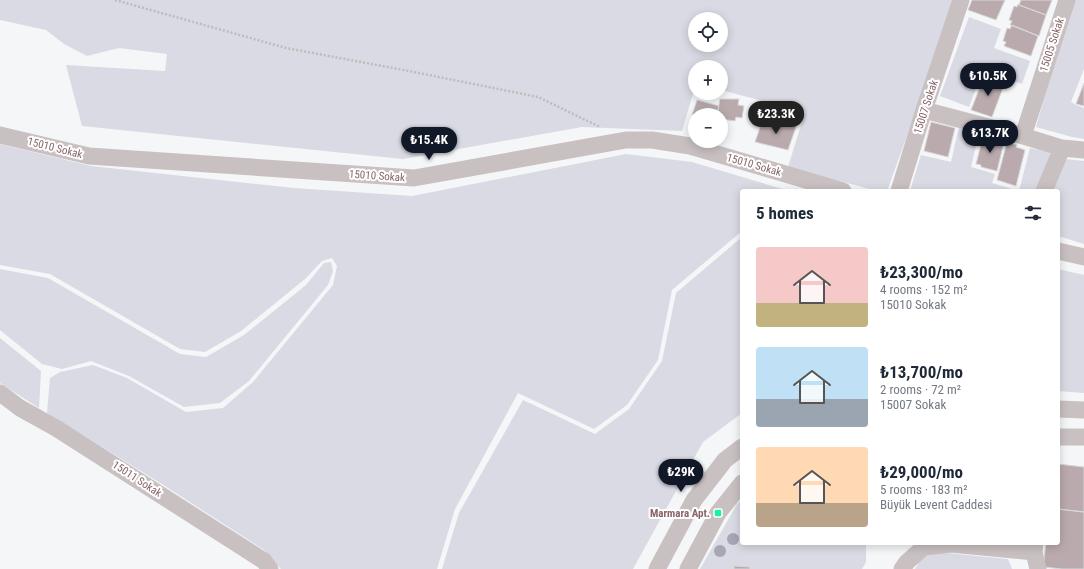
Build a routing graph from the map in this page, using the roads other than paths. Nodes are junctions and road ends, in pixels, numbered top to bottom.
1 (961, 0) edge
2 (1067, 0) edge
3 (924, 110) junction
4 (0, 135) edge
5 (1023, 136) junction
6 (1062, 148) junction
7 (1084, 150) edge
8 (836, 189) edge
9 (900, 189) edge
10 (1045, 189) edge
11 (1060, 251) edge
12 (1084, 257) edge
13 (0, 393) edge
14 (1060, 409) edge
15 (1084, 410) edge
16 (1060, 437) edge
17 (1084, 437) edge
18 (740, 449) edge
19 (740, 486) edge
20 (941, 545) edge
21 (971, 545) edge
22 (1035, 548) edge
23 (270, 569) edge
24 (657, 569) edge
25 (688, 569) edge
26 (902, 569) edge
27 (1038, 569) edge

1 - 3 street, 15007 Sokak
2 - 5 street, 15005 Sokak
3 - 5 street
3 - 9 street, 15007 Sokak
4 - 8 street, 15010 Sokak
5 - 6 street
6 - 7 street
6 - 10 street
11 - 12 street
13 - 23 street, 15011 Sokak
14 - 15 street
16 - 17 street
18 - 24 street
19 - 25 street
20 - 26 street
21 - 22 street
22 - 27 street

